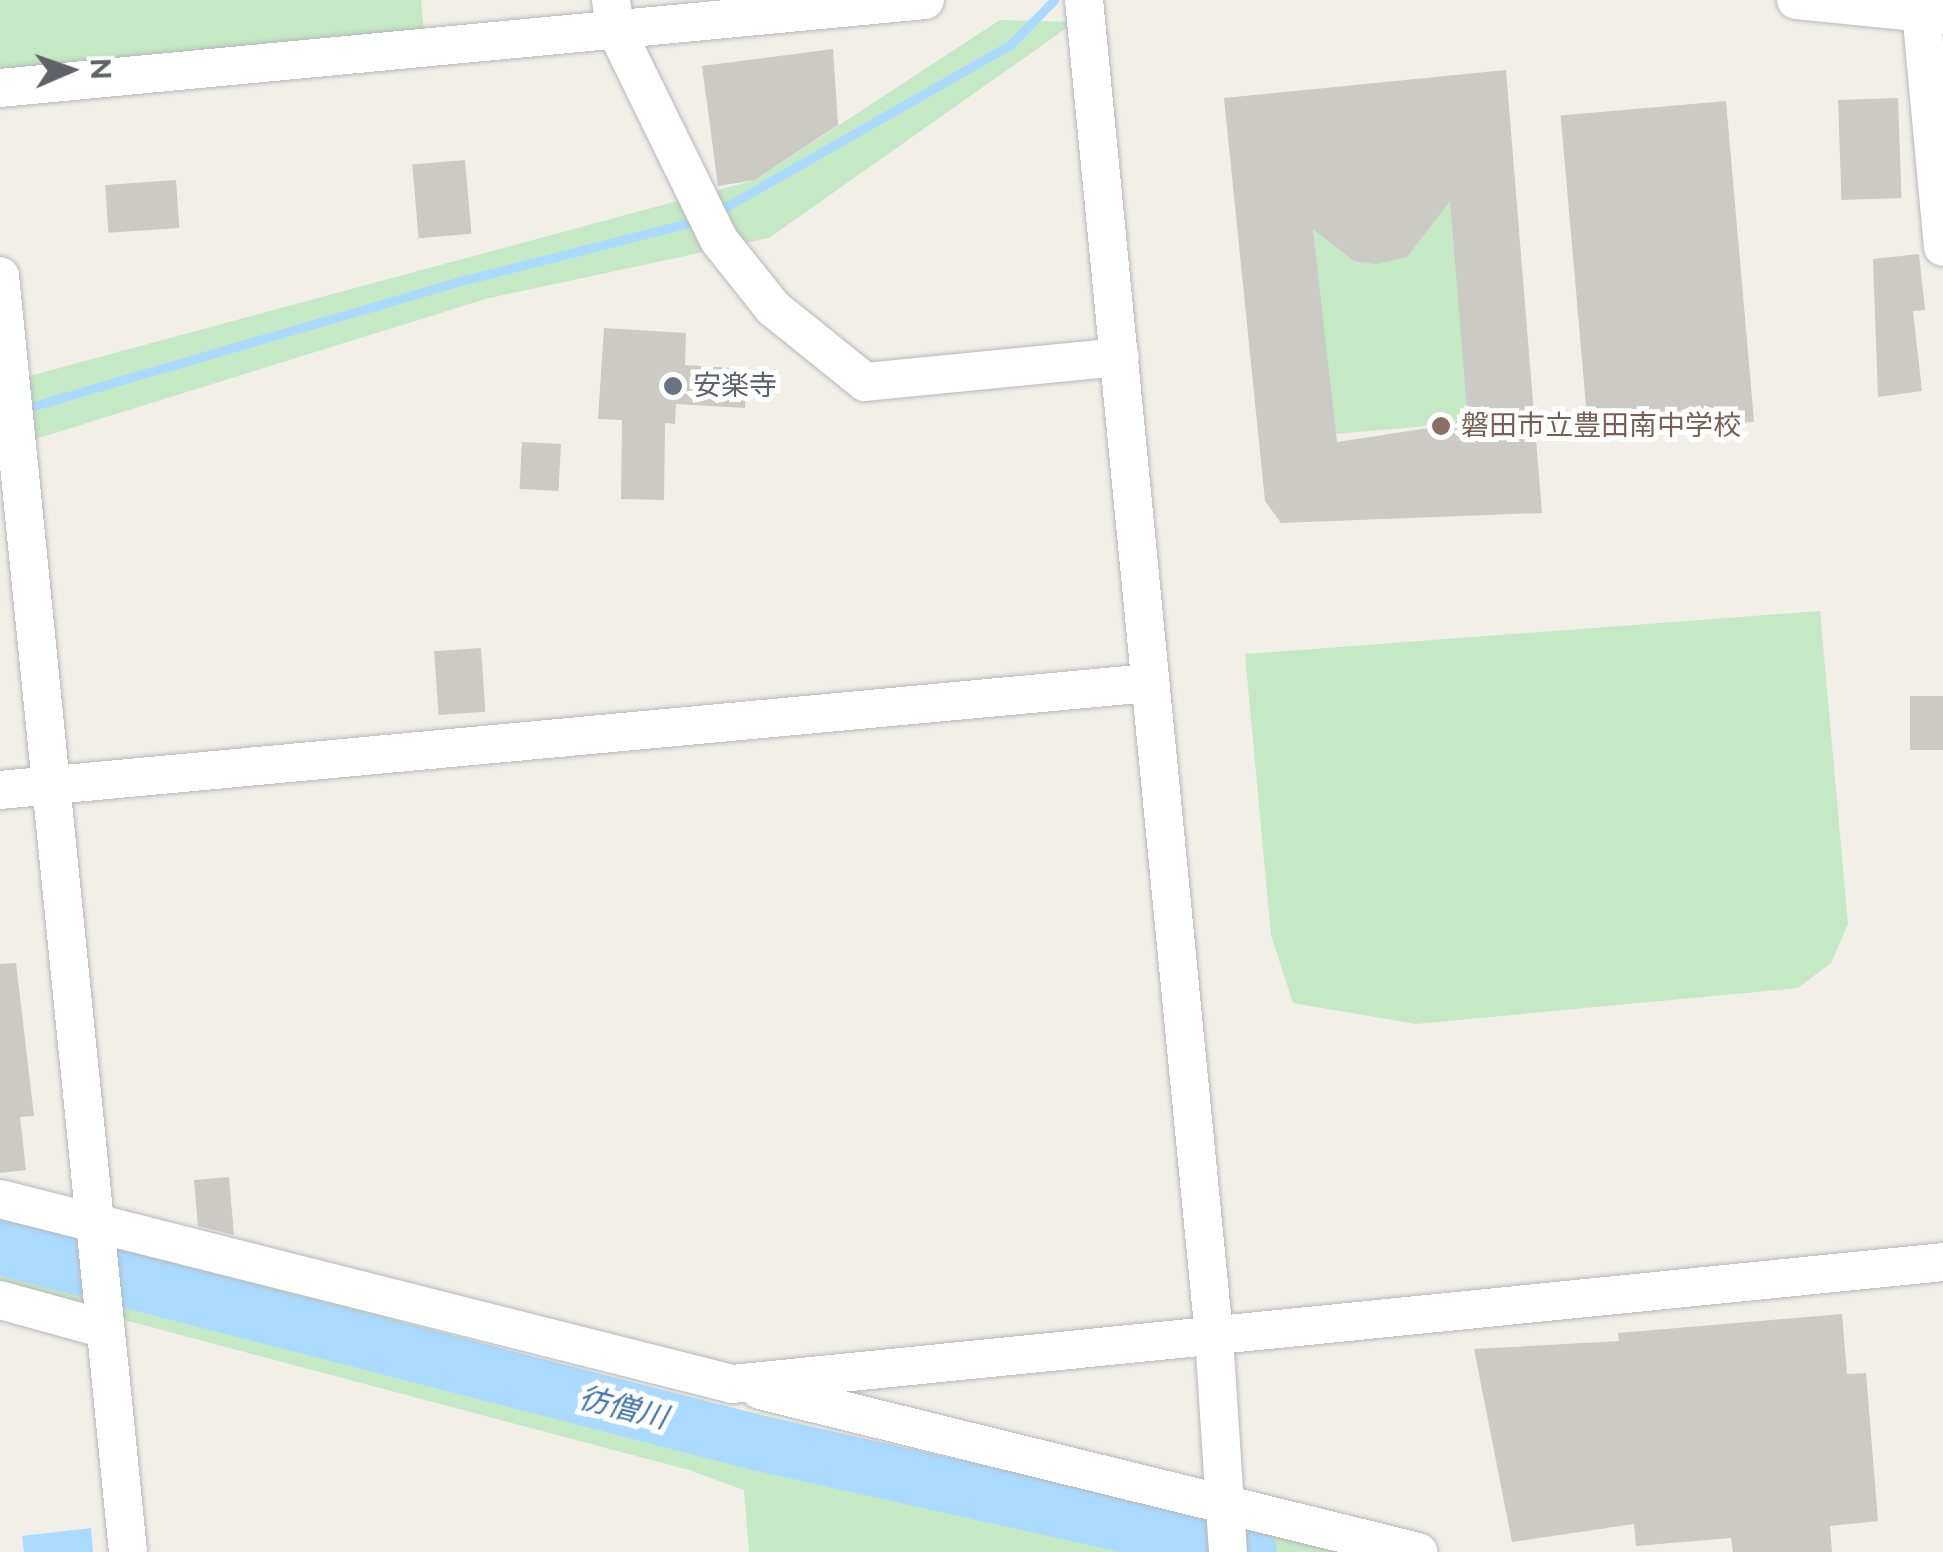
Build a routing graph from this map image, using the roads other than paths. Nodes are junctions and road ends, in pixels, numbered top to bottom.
1 (926, 0) edge
2 (1084, 0) edge
3 (1796, 0) edge
4 (1928, 9) edge
5 (613, 14) edge
6 (0, 88) edge
7 (1943, 247) edge
8 (0, 276) edge
9 (1120, 357) junction
10 (5, 380) edge
11 (1150, 683) junction
12 (52, 786) junction
13 (0, 790) edge
14 (0, 1199) edge
15 (96, 1226) junction
16 (1943, 1262) edge
17 (0, 1300) edge
18 (105, 1328) junction
19 (1214, 1336) junction
20 (732, 1384) junction
21 (1224, 1506) junction
22 (128, 1552) edge
23 (1228, 1552) edge
24 (1418, 1552) edge

1 - 5 street
2 - 9 street
3 - 4 street
4 - 7 street
5 - 6 street
5 - 9 street
8 - 10 street
9 - 11 street
10 - 12 street
11 - 12 street
11 - 19 street
12 - 13 street
12 - 15 street
14 - 15 street
15 - 18 street
15 - 20 street
16 - 19 street
17 - 18 street
18 - 22 street
19 - 20 street
19 - 21 street
20 - 21 street
21 - 23 street
21 - 24 street

